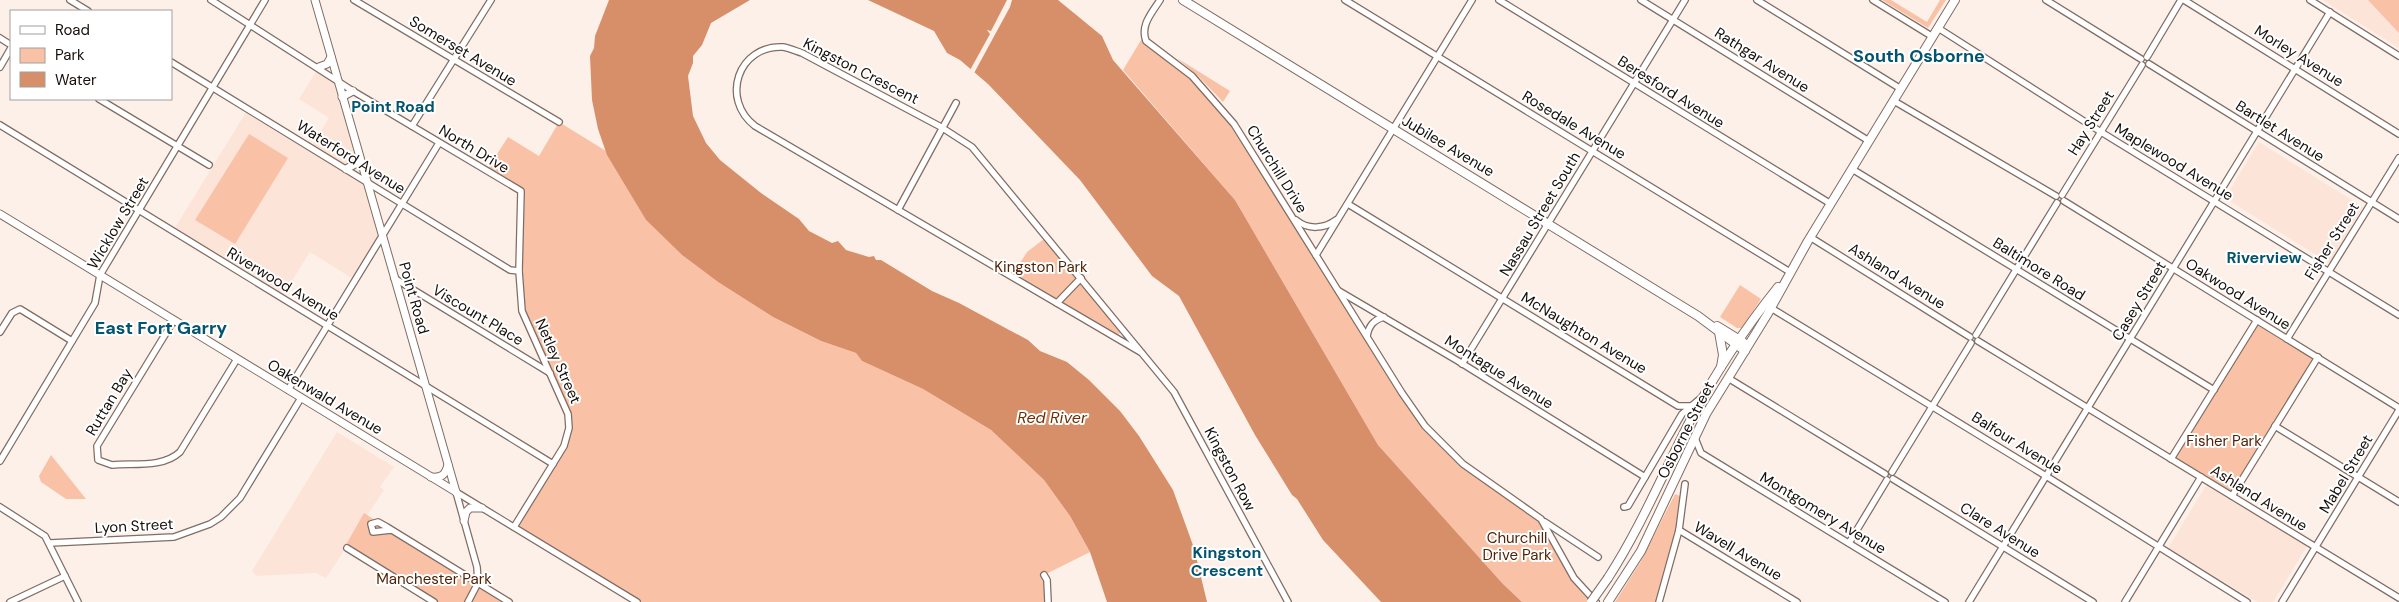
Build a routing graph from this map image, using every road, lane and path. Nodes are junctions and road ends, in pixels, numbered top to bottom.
1 (70, 0) edge
2 (211, 0) edge
3 (265, 0) edge
4 (315, 0) edge
5 (354, 0) edge
6 (490, 0) edge
7 (1160, 0) edge
8 (1183, 0) edge
9 (1345, 0) edge
10 (1472, 0) edge
11 (1499, 0) edge
12 (1641, 0) edge
13 (1685, 0) edge
14 (1757, 0) edge
15 (1873, 0) edge
16 (1955, 0) edge
17 (2046, 0) edge
18 (2183, 0) edge
19 (2310, 0) edge
20 (86, 10) edge
21 (2330, 12) junction
22 (1673, 20) junction
23 (250, 24) junction
24 (1938, 28) junction
25 (1933, 37) junction
26 (10, 50) edge
27 (2399, 56) edge
28 (1438, 57) junction
29 (331, 58) junction
30 (453, 60) junction
31 (2145, 61) junction
32 (172, 63) edge
33 (0, 67) edge
34 (319, 67) junction
35 (2295, 68) junction
36 (337, 79) junction
37 (1634, 83) junction
38 (213, 87) junction
39 (1901, 89) junction
40 (353, 91) junction
41 (342, 97) junction
42 (101, 100) edge
43 (1894, 101) junction
44 (956, 103) dead end
45 (559, 122) dead end
46 (0, 125) edge
47 (412, 126) junction
48 (941, 127) junction
49 (1394, 129) junction
50 (2256, 131) junction
51 (2101, 132) junction
52 (2399, 134) edge
53 (1869, 141) junction
54 (439, 142) junction
55 (178, 148) junction
56 (1592, 150) junction
57 (359, 158) junction
58 (2399, 158) edge
59 (208, 165) dead end
60 (346, 169) junction
61 (1852, 169) junction
62 (365, 180) junction
63 (2059, 199) junction
64 (2213, 200) junction
65 (2372, 202) junction
66 (402, 203) junction
67 (1348, 204) junction
68 (1831, 204) junction
69 (898, 210) junction
70 (139, 211) junction
71 (0, 214) edge
72 (1293, 217) junction
73 (1340, 218) junction
74 (2399, 220) edge
75 (1548, 223) junction
76 (382, 236) junction
77 (1810, 238) junction
78 (1316, 255) junction
79 (2173, 268) junction
80 (2017, 270) junction
81 (519, 271) junction
82 (2327, 271) junction
83 (1790, 272) junction
84 (100, 275) junction
85 (394, 278) junction
86 (1081, 278) junction
87 (1338, 290) junction
88 (1503, 298) junction
89 (1058, 303) junction
90 (1771, 308) junction
91 (522, 311) joint
92 (2399, 315) edge
93 (1698, 316) junction
94 (1384, 317) junction
95 (174, 320) junction
96 (2257, 320) junction
97 (327, 325) junction
98 (0, 332) edge
99 (1719, 332) junction
100 (1367, 337) junction
101 (1974, 339) junction
102 (2287, 339) junction
103 (72, 340) junction
104 (2130, 340) junction
105 (1738, 343) junction
106 (1747, 348) junction
107 (1142, 353) junction
108 (2318, 357) junction
109 (237, 359) junction
110 (1462, 364) junction
111 (1720, 371) junction
112 (550, 373) junction
113 (1728, 378) junction
114 (424, 384) junction
115 (1711, 386) junction
116 (288, 390) junction
117 (2214, 390) junction
118 (301, 398) junction
119 (1678, 406) junction
120 (1690, 406) junction
121 (1932, 406) junction
122 (2087, 408) junction
123 (2399, 409) edge
124 (1682, 414) junction
125 (2275, 426) junction
126 (1695, 438) junction
127 (2171, 459) junction
128 (0, 461) edge
129 (553, 464) junction
130 (448, 465) junction
131 (430, 476) junction
132 (1889, 476) junction
133 (2046, 476) junction
134 (1645, 477) junction
135 (2201, 477) junction
136 (2358, 478) junction
137 (1685, 484) dead end
138 (456, 492) junction
139 (2232, 496) junction
140 (2399, 502) edge
141 (0, 507) edge
142 (482, 508) junction
143 (1624, 508) dead end
144 (1541, 519) junction
145 (464, 521) junction
146 (514, 527) junction
147 (391, 530) dead end
148 (1679, 530) junction
149 (50, 543) junction
150 (1849, 543) junction
151 (2003, 547) junction
152 (2158, 547) junction
153 (2315, 547) junction
154 (347, 548) dead end
155 (1598, 557) dead end
156 (1044, 575) dead end
157 (65, 576) junction
158 (478, 583) junction
159 (2399, 598) edge
160 (10, 602) edge
161 (78, 602) edge
162 (434, 602) edge
163 (468, 602) edge
164 (509, 602) edge
165 (637, 602) edge
166 (1048, 602) edge
167 (1288, 602) edge
168 (1591, 602) edge
169 (1596, 602) edge
170 (1608, 602) edge
171 (1659, 602) edge
172 (1797, 602) edge
173 (1945, 602) edge
174 (1969, 602) edge
175 (2093, 602) edge
176 (2125, 602) edge
177 (2248, 602) edge
178 (2282, 602) edge

1 - 20 street
2 - 23 street, North Drive
3 - 23 street, Wicklow Street
4 - 29 street, Point Road
5 - 30 street, Somerset Avenue
6 - 30 street
7 - 72 street, Churchill Drive
8 - 49 main road, Jubilee Avenue
9 - 28 street, Rosedale Avenue
10 - 28 street
11 - 37 street, Beresford Avenue
12 - 22 street, Rathgar Avenue
13 - 22 street, Nassau Street South
14 - 39 street
15 - 25 street
16 - 24 main road, Osborne Street
17 - 31 street, Bartlet Avenue
18 - 31 street, Hay Street
18 - 35 street, Morley Avenue
19 - 21 street
21 - 27 street
21 - 35 street, Casey Street
22 - 37 street, Nassau Street South
22 - 53 street, Rathgar Avenue
23 - 34 street, North Drive
23 - 38 street, Wicklow Street
24 - 25 main road, Osborne Street
24 - 51 street, Maplewood Avenue
25 - 39 main road, Osborne Street
26 - 33 street
28 - 49 street
28 - 56 street, Rosedale Avenue
29 - 34 street
29 - 36 street, Point Road
30 - 45 street, Somerset Avenue
30 - 47 street
31 - 50 street, Bartlet Avenue
31 - 51 street, Hay Street
32 - 38 street, Waterford Avenue
34 - 36 street, North Drive
35 - 50 street, Casey Street
35 - 52 street, Morley Avenue
36 - 40 street, North Drive
36 - 41 street, Point Road
37 - 56 street, Nassau Street South
37 - 68 street, Beresford Avenue
38 - 55 street, Wicklow Street
38 - 60 street, Waterford Avenue
39 - 43 main road, Osborne Street
40 - 41 street
40 - 47 street, North Drive
41 - 57 street, Point Road
42 - 55 street
43 - 53 main road, Osborne Street
43 - 63 street, Oakwood Avenue
44 - 48 street
46 - 70 street, Riverwood Avenue
47 - 54 street, North Drive
48 - 69 street
48 - 69 street, Kingston Crescent
48 - 86 street, Kingston Crescent
49 - 67 street
49 - 75 main road, Jubilee Avenue
50 - 64 street, Casey Street
50 - 65 street, Bartlet Avenue
51 - 63 street, Hay Street
51 - 64 street, Maplewood Avenue
53 - 61 main road, Osborne Street
54 - 66 street
54 - 81 street, North Drive
55 - 59 street
55 - 70 street, Wicklow Street
56 - 75 street, Nassau Street South
56 - 83 street, Rosedale Avenue
57 - 60 street
57 - 62 street, Point Road
58 - 65 street, Fisher Street
60 - 62 street, Waterford Avenue
61 - 68 main road, Osborne Street
61 - 80 street, Baltimore Road
62 - 66 street, Waterford Avenue
62 - 76 street, Point Road
63 - 79 street, Oakwood Avenue
63 - 80 street, Hay Street
64 - 79 street, Casey Street
64 - 82 street, Maplewood Avenue
65 - 74 street, Bartlet Avenue
65 - 82 street, Fisher Street
66 - 76 street
66 - 81 street, Waterford Avenue
67 - 73 street
67 - 88 street, McNaughton Avenue
68 - 77 main road, Osborne Street
69 - 89 street, Kingston Crescent
70 - 84 street, Wicklow Street
70 - 97 street, Riverwood Avenue
71 - 84 street, Oakenwald Avenue
72 - 73 street
72 - 78 street, Churchill Drive
73 - 78 street
75 - 88 street, Nassau Street South
75 - 93 main road, Jubilee Avenue
76 - 85 street, Point Road
76 - 97 street
77 - 83 main road, Osborne Street
77 - 101 street, Ashland Avenue
78 - 87 street, Churchill Drive
79 - 96 street, Oakwood Avenue
79 - 104 street, Casey Street
80 - 101 street, Hay Street
80 - 104 street, Baltimore Road
81 - 91 street, North Drive
82 - 92 street, Maplewood Avenue
82 - 102 street, Fisher Street
83 - 90 main road, Osborne Street
83 - 105 main road, Osborne Street
84 - 95 street, Oakenwald Avenue
84 - 103 street, Wicklow Street
85 - 112 street, Viscount Place
85 - 114 street, Point Road
86 - 89 street
86 - 107 street, Kingston Crescent
87 - 94 street, Montague Avenue
87 - 100 street, Churchill Drive
88 - 110 street, Nassau Street South
88 - 119 street, McNaughton Avenue
89 - 107 street, Kingston Crescent
90 - 106 main road, Osborne Street
90 - 121 street, Balfour Avenue
91 - 112 street, Netley Street
93 - 99 main road, Jubilee Avenue
93 - 105 main road, Jubilee Avenue
94 - 100 street
94 - 110 street, Montague Avenue
95 - 109 street, Oakenwald Avenue
95 - 109 street, Ruttan Bay
96 - 102 street, Oakwood Avenue
96 - 117 street
97 - 114 street, Riverwood Avenue
97 - 116 street
98 - 103 street
99 - 105 main road, Jubilee Avenue
99 - 111 main road
100 - 144 street, Churchill Drive
101 - 121 street, Hay Street
101 - 122 street, Ashland Avenue
102 - 108 street, Oakwood Avenue
103 - 128 street, Wicklow Street
104 - 117 street, Baltimore Road
104 - 122 street, Casey Street
105 - 106 main road, Jubilee Avenue
105 - 111 main road, Osborne Street
106 - 113 main road, Osborne Street
107 - 167 street, Kingston Row
108 - 123 street, Oakwood Avenue
108 - 125 street
109 - 116 street, Oakenwald Avenue
110 - 134 street, Montague Avenue
111 - 115 main road, Osborne Street
112 - 129 street, Netley Street
113 - 126 main road, Osborne Street
113 - 132 street, Clare Avenue
114 - 129 street, Riverwood Avenue
114 - 130 street, Point Road
115 - 120 street, Osborne Street
115 - 168 main road, Osborne Street, bridge
116 - 118 street, Oakenwald Avenue
117 - 127 street
118 - 131 street, Oakenwald Avenue
118 - 149 street, Lyon Street
119 - 120 street
119 - 124 street
120 - 124 street, Osborne Street
121 - 132 street, Hay Street
121 - 133 street, Balfour Avenue
122 - 127 street, Ashland Avenue
122 - 133 street, Casey Street
123 - 136 street, Mabel Street
124 - 134 street, Osborne Street
125 - 136 street
125 - 139 street
126 - 150 street, Montgomery Avenue
126 - 170 main road, Osborne Street
127 - 135 street, Ashland Avenue
129 - 146 street, Netley Street
130 - 131 street
130 - 138 street, Point Road
131 - 138 street, Oakenwald Avenue
132 - 150 street, Hay Street
132 - 151 street, Clare Avenue
133 - 151 street, Casey Street
133 - 152 street, Balfour Avenue
134 - 143 street, Osborne Street
135 - 139 street, Ashland Avenue
135 - 152 street
136 - 140 street
136 - 153 street, Mabel Street
137 - 148 street, Wavell Avenue
138 - 142 street, Oakenwald Avenue
138 - 145 street, Point Road
139 - 153 street, Ashland Avenue
141 - 149 street
142 - 145 street
142 - 146 street, Oakenwald Avenue
144 - 155 street, Churchill Drive
144 - 169 street, Churchill Drive
145 - 158 street, Point Road
146 - 165 street, Oakenwald Avenue
147 - 158 street
148 - 171 street
148 - 172 street, Wavell Avenue
149 - 157 street
150 - 173 street, Montgomery Avenue
151 - 174 street, Casey Street
151 - 175 street, Clare Avenue
152 - 176 street
152 - 177 street, Balfour Avenue
153 - 159 street, Ashland Avenue
153 - 178 street, Mabel Street
154 - 162 street
156 - 166 street
157 - 160 street
157 - 161 street
158 - 163 street
158 - 164 street

